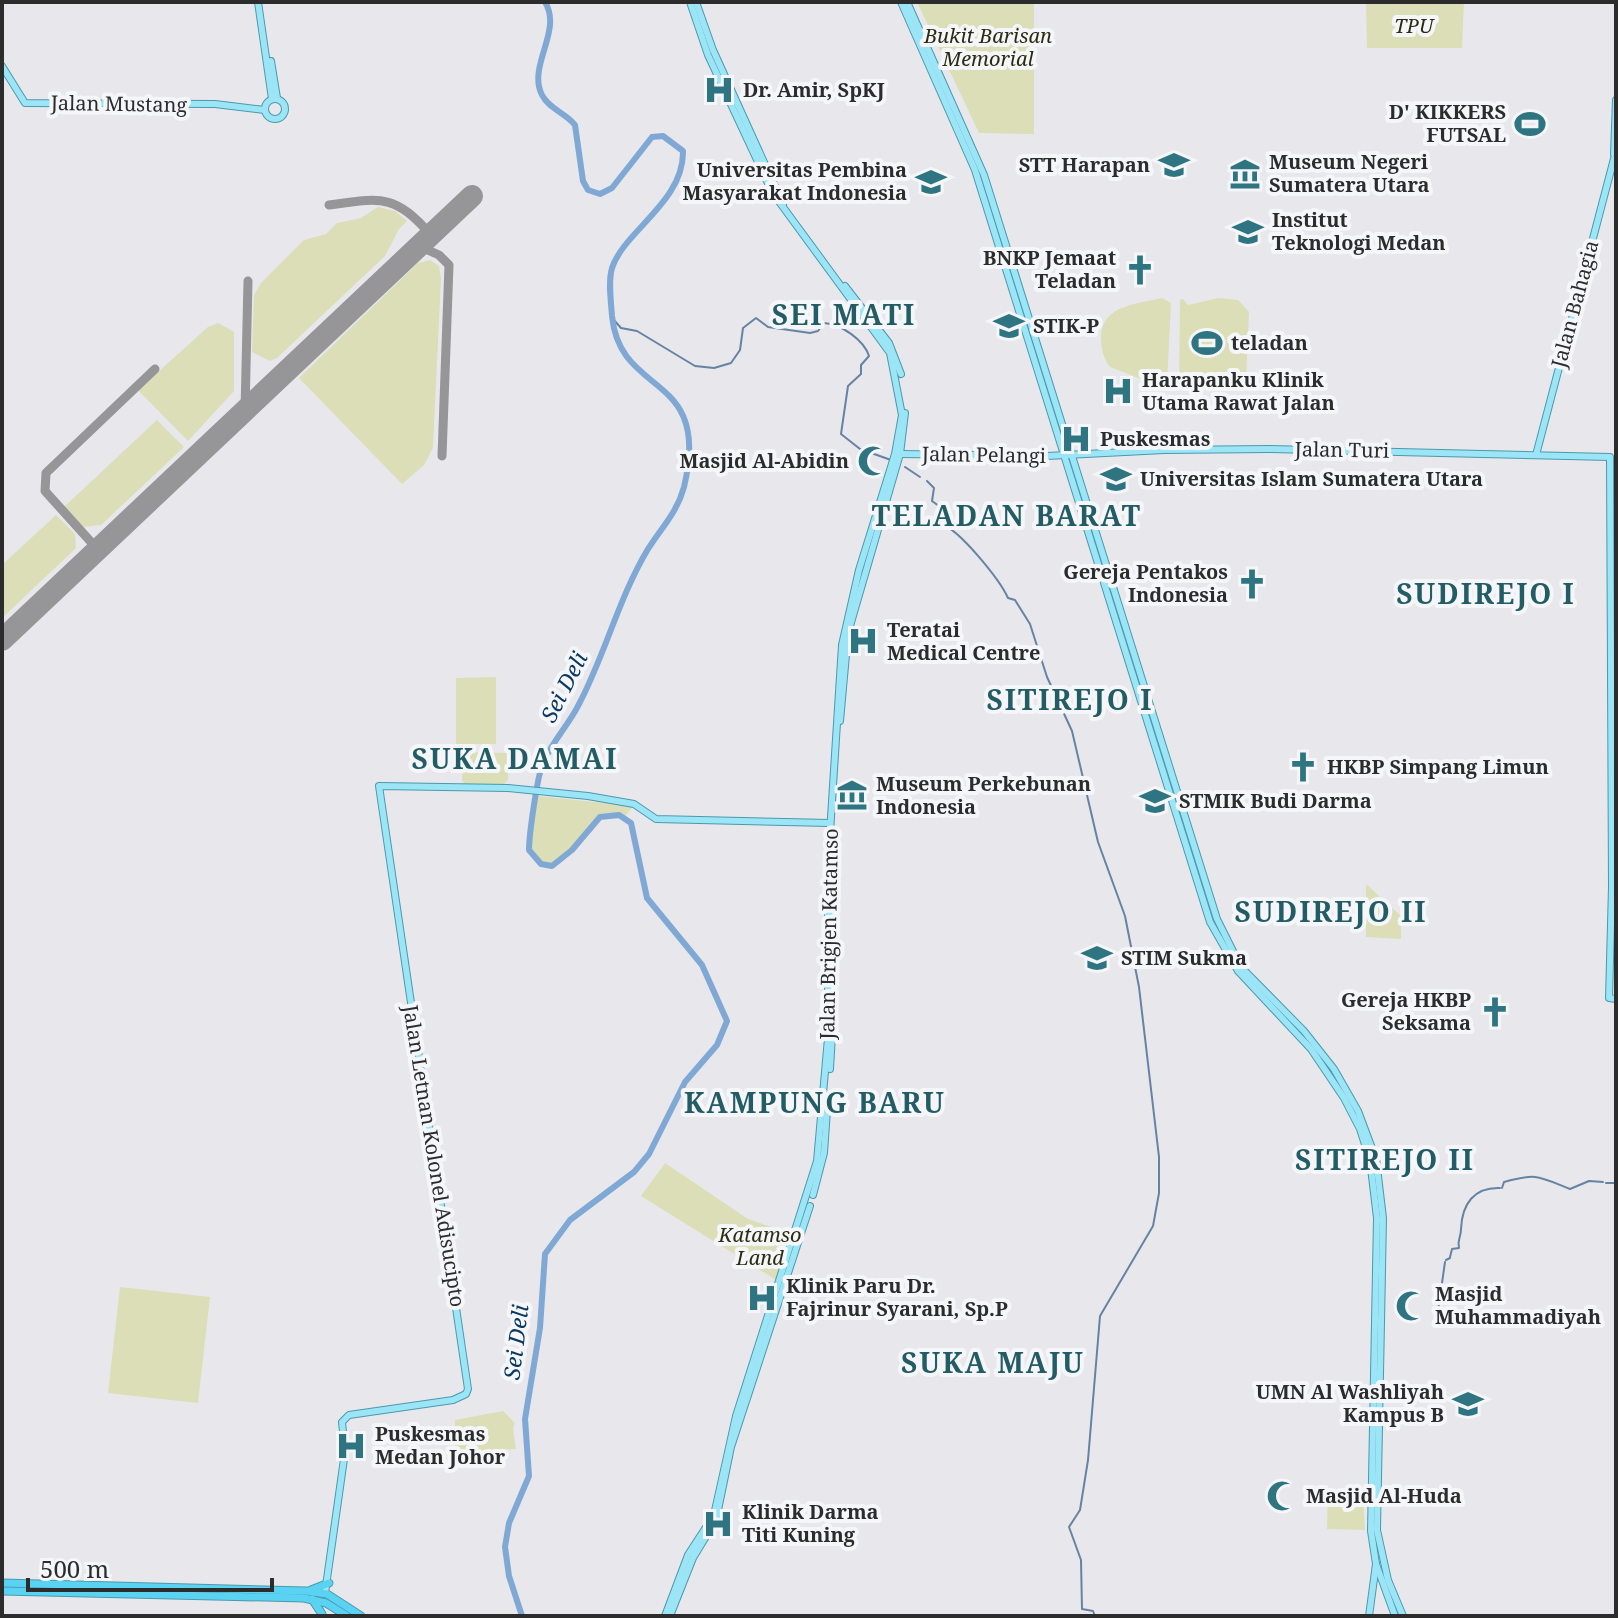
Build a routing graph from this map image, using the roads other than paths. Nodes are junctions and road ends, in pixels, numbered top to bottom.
1 (260, 2) edge
2 (693, 2) edge
3 (901, 2) edge
4 (907, 2) edge
5 (909, 11) junction
6 (2, 66) edge
7 (272, 100) junction
8 (1616, 100) edge
9 (215, 104) junction
10 (265, 110) junction
11 (1614, 151) edge
12 (1536, 455) junction
13 (1069, 456) junction
14 (896, 460) junction
15 (838, 723) junction
16 (830, 823) junction
17 (1612, 999) edge
18 (825, 1102) junction
19 (1379, 1560) junction
20 (2, 1583) edge
21 (327, 1587) junction
22 (1371, 1589) junction
23 (1384, 1589) junction
24 (2, 1591) edge
25 (312, 1599) junction
26 (326, 1603) junction
27 (338, 1610) junction
28 (669, 1614) edge
29 (323, 1615) edge
30 (347, 1616) edge
31 (361, 1616) edge
32 (1369, 1616) edge
33 (1395, 1616) edge
34 (1403, 1616) edge

1 - 7 main road
2 - 14 main road, Jalan Brigjen Katamso
3 - 5 main road
4 - 5 main road
5 - 13 main road
6 - 9 main road, Jalan Mustang
7 - 9 main road, Jalan Mustang
7 - 10 main road
7 - 10 main road
8 - 11 main road, Jalan Bahagia
9 - 10 main road, Jalan Mustang
11 - 12 main road, Jalan Bahagia
12 - 13 main road, Jalan Turi
12 - 17 main road, Jalan Turi
13 - 14 main road, Jalan Pelangi
13 - 19 main road
14 - 15 main road, Jalan Brigjen Katamso
15 - 16 main road, Jalan Brigjen Katamso
15 - 18 main road, Jalan Brigjen Katamso
16 - 18 main road, Jalan Brigjen Katamso
16 - 21 main road, Jalan Letnan Kolonel Adisucipto
18 - 28 main road, Jalan Brigjen Katamso
19 - 22 main road
19 - 23 main road
19 - 34 main road
20 - 21 highway
21 - 31 highway
22 - 23 main road
22 - 32 main road
23 - 33 main road
24 - 25 highway
25 - 26 highway
25 - 29 highway
26 - 27 highway
26 - 29 main road
27 - 29 highway
27 - 30 highway

